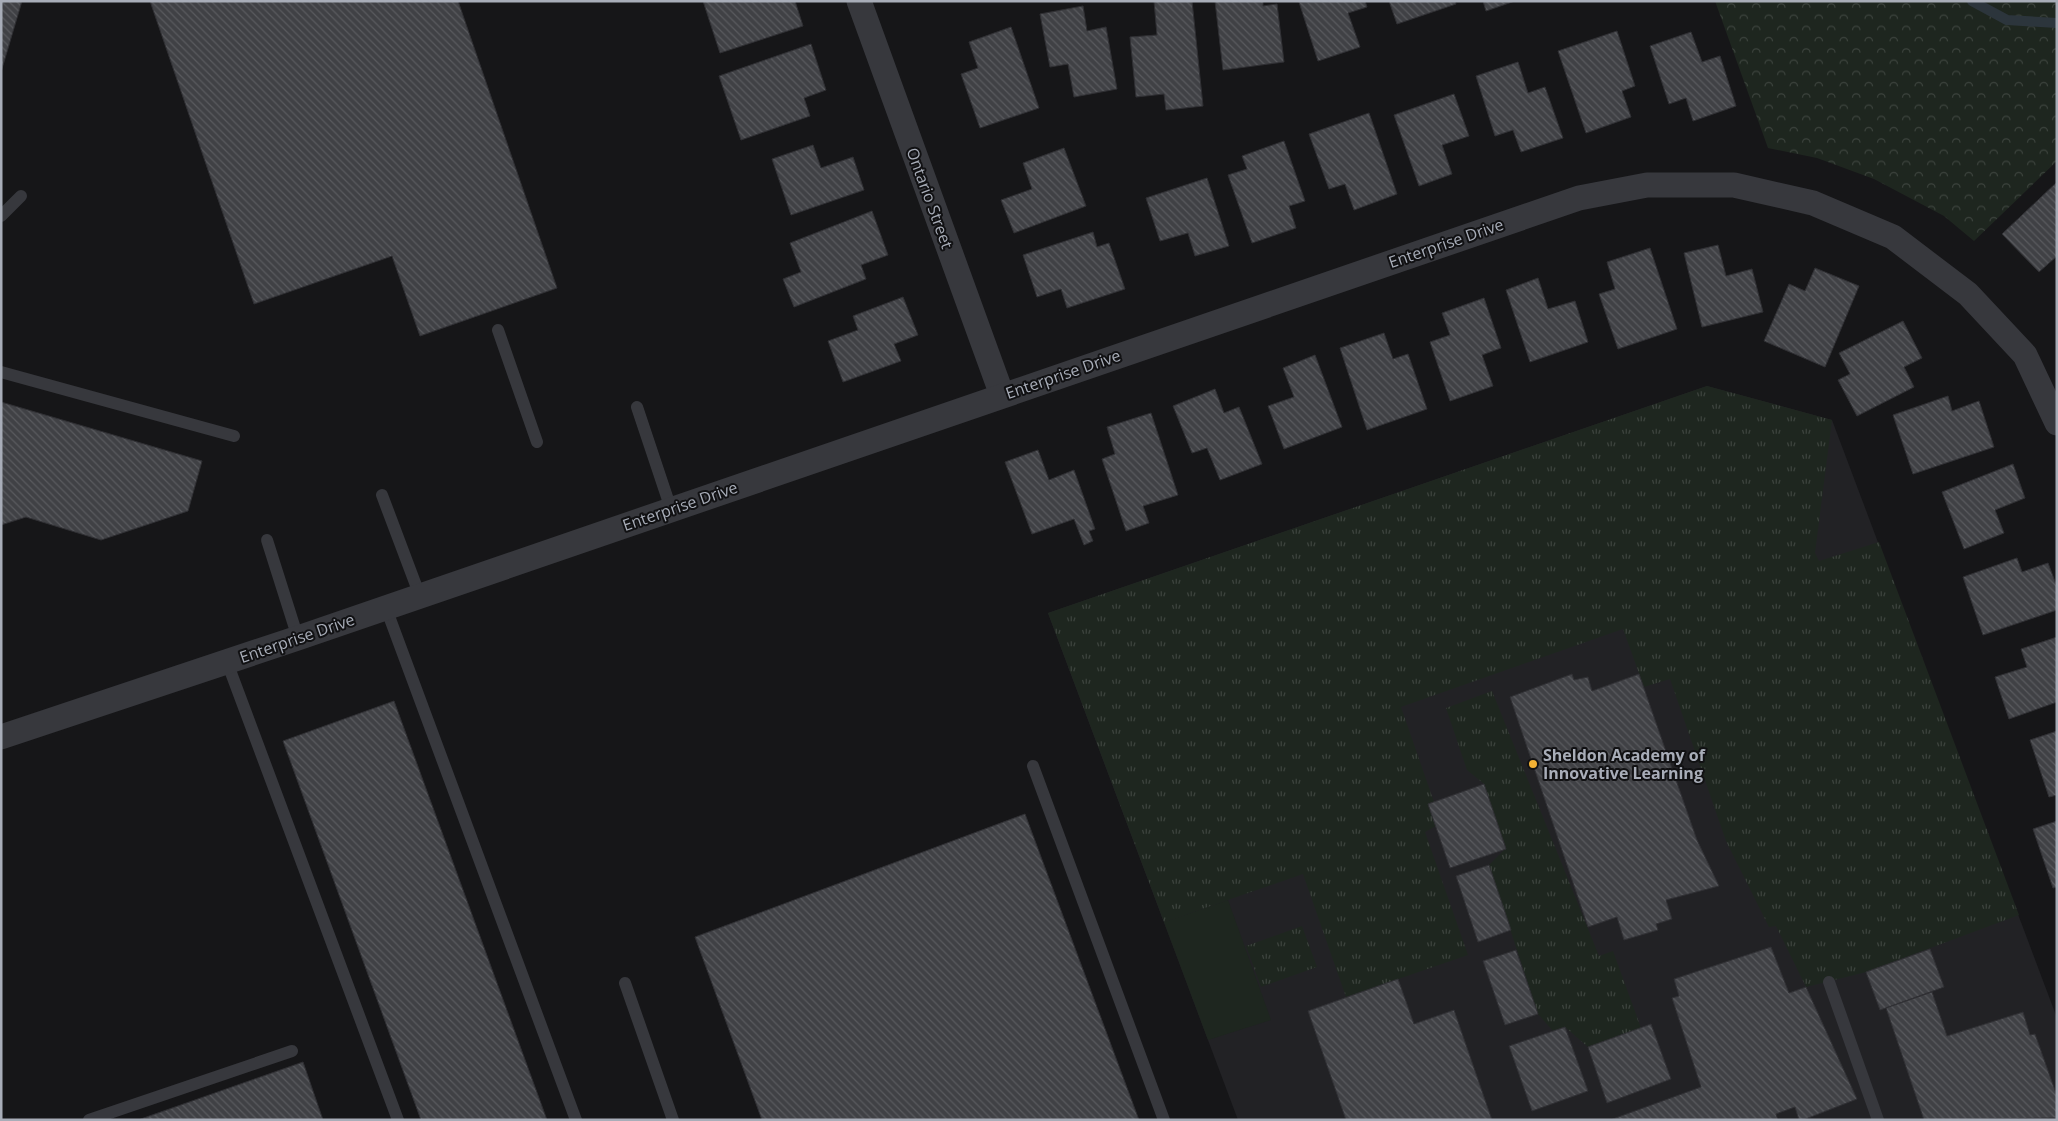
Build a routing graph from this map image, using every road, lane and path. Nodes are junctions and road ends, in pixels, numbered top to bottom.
1 (868, 4) edge
2 (21, 196) dead end
3 (1, 216) edge
4 (498, 330) dead end
5 (1, 372) edge
6 (1002, 395) junction
7 (637, 407) dead end
8 (2057, 423) edge
9 (234, 436) dead end
10 (537, 442) dead end
11 (382, 495) dead end
12 (671, 509) junction
13 (267, 540) dead end
14 (420, 596) junction
15 (386, 608) junction
16 (298, 638) junction
17 (227, 662) junction
18 (1, 737) edge
19 (1033, 766) dead end
20 (1829, 982) dead end
21 (624, 983) dead end
22 (292, 1051) dead end
23 (90, 1120) edge
24 (398, 1120) edge
25 (576, 1120) edge
26 (674, 1120) edge
27 (1164, 1120) edge
28 (1878, 1120) edge

1 - 6 street, Ontario Street
2 - 3 lane
4 - 10 lane
5 - 9 lane
6 - 8 street, Enterprise Drive
6 - 12 street, Enterprise Drive
7 - 12 lane
11 - 14 lane
12 - 14 street, Enterprise Drive
13 - 16 lane
14 - 15 street, Enterprise Drive
15 - 16 street, Enterprise Drive
15 - 25 lane
16 - 17 street, Enterprise Drive
17 - 18 street, Enterprise Drive
17 - 24 lane
19 - 27 lane
20 - 28 lane
21 - 26 lane
22 - 23 lane

